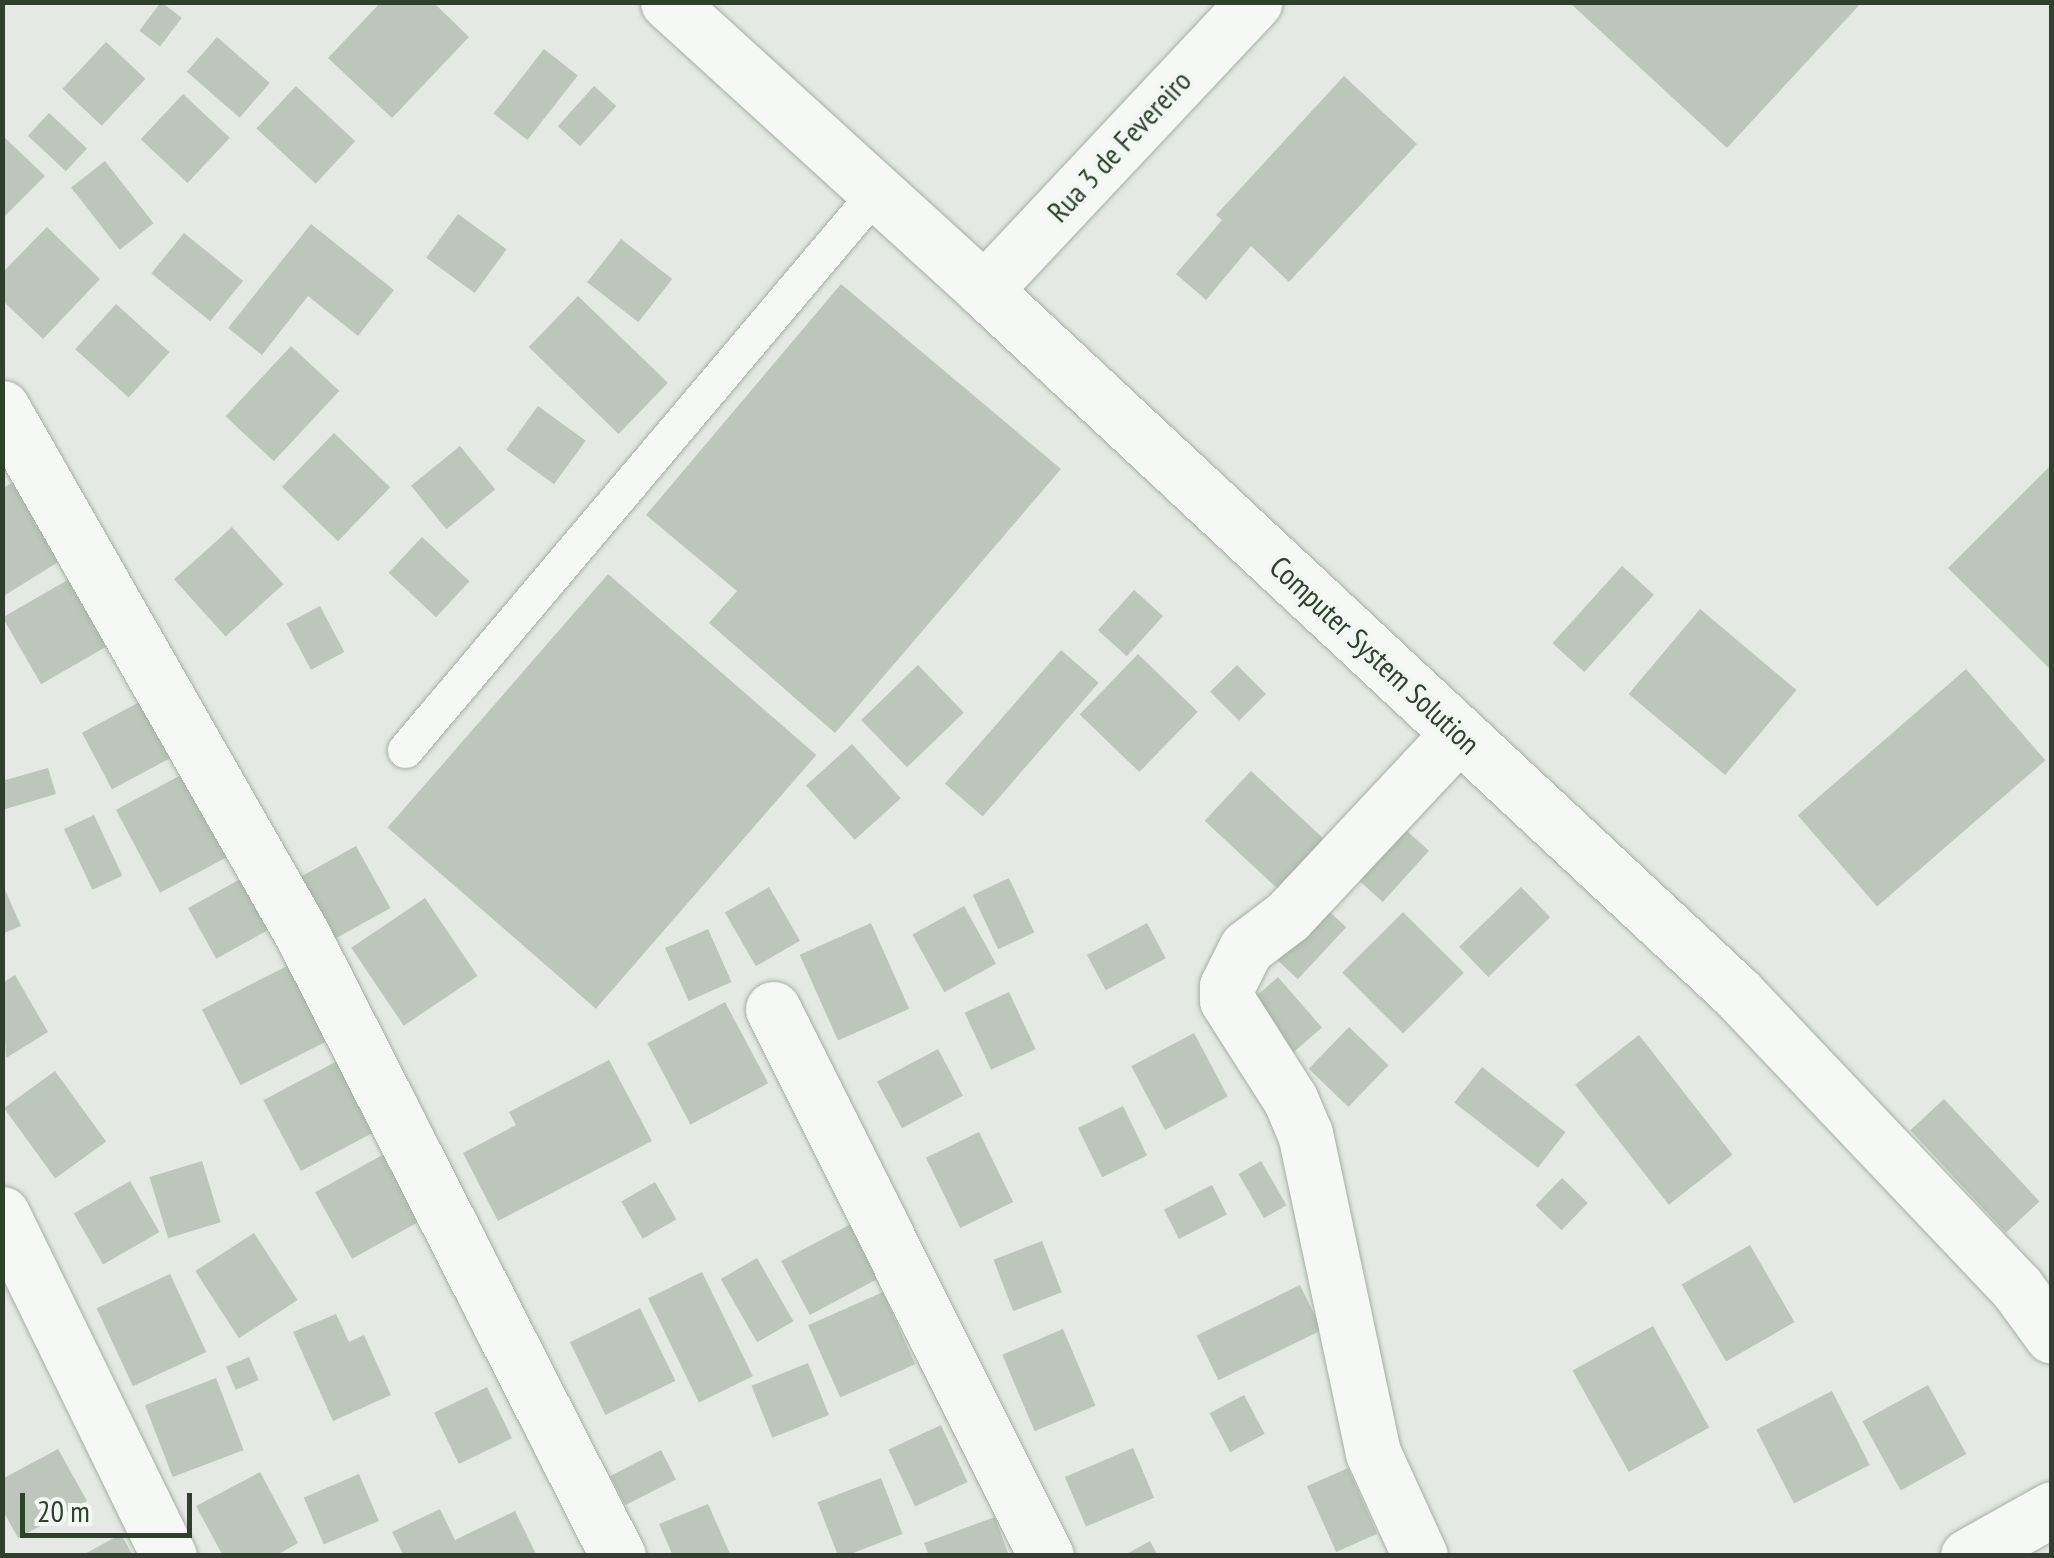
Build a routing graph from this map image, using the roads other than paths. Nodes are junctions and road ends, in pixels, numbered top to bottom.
1 (668, 2) edge
2 (1254, 2) edge
3 (876, 192) junction
4 (984, 290) junction
5 (2, 408) edge
6 (1459, 734) junction
7 (405, 750) dead end
8 (773, 1009) dead end
9 (2, 1214) edge
10 (2052, 1336) edge
11 (2052, 1508) edge
12 (169, 1556) edge
13 (618, 1556) edge
14 (1046, 1556) edge
15 (1420, 1556) edge
16 (1968, 1556) edge

1 - 3 street, Computer System Solution
2 - 4 street, Rua 3 de Fevereiro
3 - 4 street, Computer System Solution
3 - 7 lane
4 - 6 street, Computer System Solution
5 - 13 street
6 - 10 street, Computer System Solution
6 - 15 street
8 - 14 street
9 - 12 street
11 - 16 street

